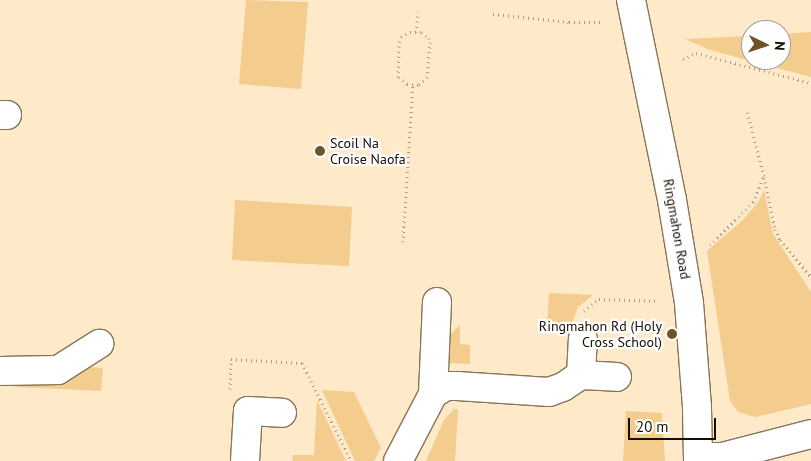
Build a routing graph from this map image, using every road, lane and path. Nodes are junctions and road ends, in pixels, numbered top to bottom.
1 (631, 0) edge
2 (418, 12) dead end
3 (493, 14) dead end
4 (600, 22) dead end
5 (416, 32) junction
6 (683, 59) dead end
7 (811, 83) edge
8 (414, 85) junction
9 (748, 111) dead end
10 (764, 176) junction
11 (404, 242) dead end
12 (710, 245) dead end
13 (811, 277) edge
14 (659, 301) dead end
15 (437, 302) dead end
16 (582, 327) joint
17 (99, 344) dead end
18 (8, 371) edge
19 (581, 375) junction
20 (617, 377) dead end
21 (433, 394) junction
22 (282, 413) dead end
23 (811, 434) edge
24 (698, 459) edge
25 (245, 461) edge
26 (398, 461) edge

1 - 24 street, Ringmahon Road
2 - 5 path
3 - 4 path
5 - 8 path
5 - 8 path
6 - 7 path
8 - 11 path
9 - 10 path
10 - 12 path
10 - 13 path
14 - 16 path
15 - 21 street
16 - 19 street
17 - 18 street
19 - 20 street
19 - 21 street
21 - 26 street
22 - 25 street
23 - 24 street

